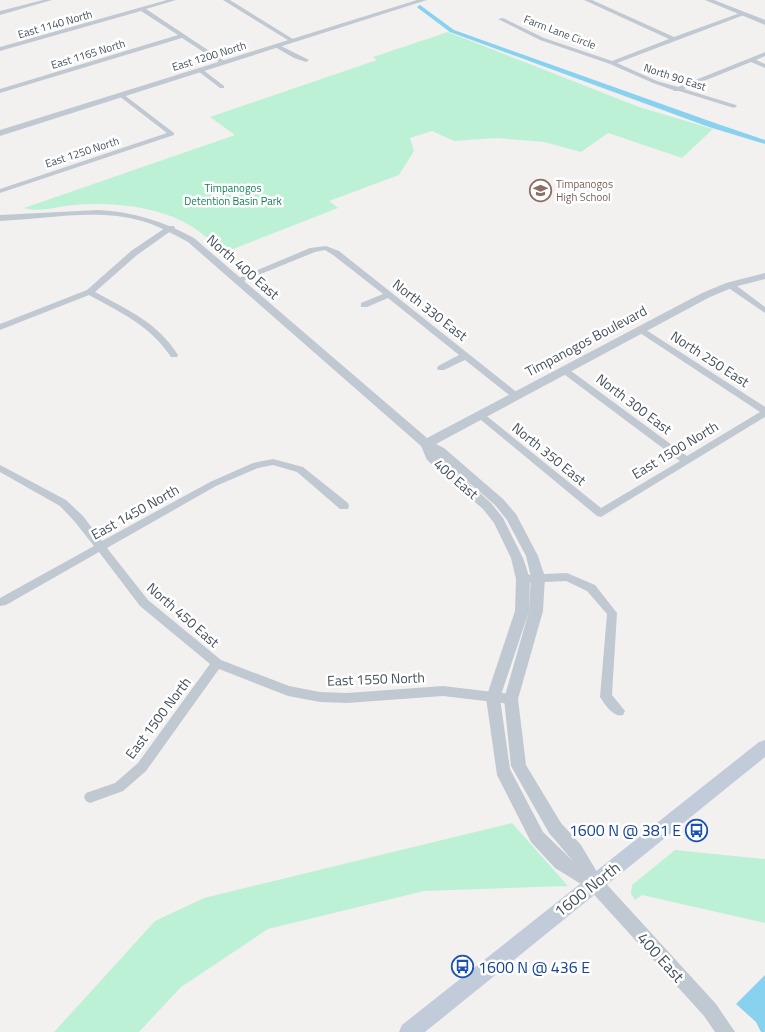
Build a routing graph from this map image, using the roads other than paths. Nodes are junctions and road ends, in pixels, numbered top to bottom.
1 (49, 0) edge
2 (173, 0) edge
3 (226, 0) edge
4 (424, 0) edge
5 (587, 0) edge
6 (708, 0) edge
7 (143, 10) junction
8 (1, 11) edge
9 (742, 14) junction
10 (501, 20) dead end
11 (765, 23) edge
12 (182, 36) junction
13 (675, 40) junction
14 (293, 41) junction
15 (277, 46) junction
16 (0, 49) edge
17 (765, 54) edge
18 (306, 60) dead end
19 (751, 60) junction
20 (224, 63) junction
21 (612, 63) junction
22 (765, 66) edge
23 (200, 70) junction
24 (222, 87) dead end
25 (676, 90) junction
26 (0, 91) edge
27 (121, 95) junction
28 (734, 106) dead end
29 (0, 133) edge
30 (0, 191) edge
31 (0, 218) edge
32 (171, 228) junction
33 (765, 276) edge
34 (238, 280) junction
35 (730, 285) junction
36 (90, 292) junction
37 (388, 294) junction
38 (364, 305) dead end
39 (765, 311) edge
40 (0, 327) edge
41 (640, 329) junction
42 (174, 355) dead end
43 (465, 356) junction
44 (441, 368) dead end
45 (564, 370) junction
46 (516, 396) junction
47 (765, 412) edge
48 (480, 415) junction
49 (426, 444) junction
50 (687, 461) junction
51 (0, 468) edge
52 (344, 506) dead end
53 (600, 513) joint
54 (100, 546) junction
55 (538, 577) junction
56 (523, 579) junction
57 (2, 602) dead end
58 (217, 663) junction
59 (493, 698) junction
60 (511, 699) junction
61 (619, 711) dead end
62 (765, 747) edge
63 (90, 797) dead end
64 (594, 883) junction
65 (409, 1032) edge
66 (726, 1032) edge

1 - 8 street
2 - 7 street, East 1140 North
3 - 14 street
4 - 14 street, East 1200 North
5 - 13 street
6 - 9 street
7 - 12 street
7 - 16 street, East 1140 North
9 - 11 street
9 - 13 street
10 - 21 street, Farm Lane Circle
12 - 20 street
12 - 26 street, East 1165 North
13 - 21 street
14 - 15 street, East 1200 North
15 - 18 street
15 - 20 street, East 1200 North
17 - 19 street
19 - 22 street
19 - 25 street
20 - 23 street, East 1200 North
21 - 25 street, North 90 East
23 - 24 street
23 - 27 street, East 1200 North
25 - 28 street, North 90 East
27 - 29 street, East 1200 North
27 - 30 street, East 1250 North
31 - 32 street, North 400 East
32 - 34 street, North 400 East
32 - 36 street
33 - 35 street, Timpanogos Boulevard
34 - 37 street, North 330 East
34 - 49 street, North 400 East
35 - 39 street
35 - 41 street, Timpanogos Boulevard
36 - 40 street
36 - 42 street
37 - 38 street
37 - 43 street, North 330 East
41 - 45 street, Timpanogos Boulevard
41 - 47 street, North 250 East
43 - 44 street
43 - 46 street, North 330 East
45 - 46 street, Timpanogos Boulevard
45 - 50 street, North 300 East
46 - 48 street, Timpanogos Boulevard
47 - 50 street, East 1500 North
48 - 49 street, Timpanogos Boulevard
48 - 53 street, North 350 East
49 - 55 street, 400 East
49 - 56 street, 400 East
50 - 53 street, East 1500 North
51 - 54 street, North 450 East
52 - 54 street, East 1450 North
54 - 57 street, East 1450 North
54 - 58 street, North 450 East
55 - 56 street
55 - 60 street, 400 East
55 - 61 street
56 - 59 street, 400 East
58 - 59 street, East 1550 North
58 - 63 street, East 1500 North
59 - 60 street, East 1550 North
59 - 64 street, 400 East
60 - 64 street, 400 East
62 - 64 main road, 1600 North
64 - 65 main road, 1600 North
64 - 66 street, 400 East

